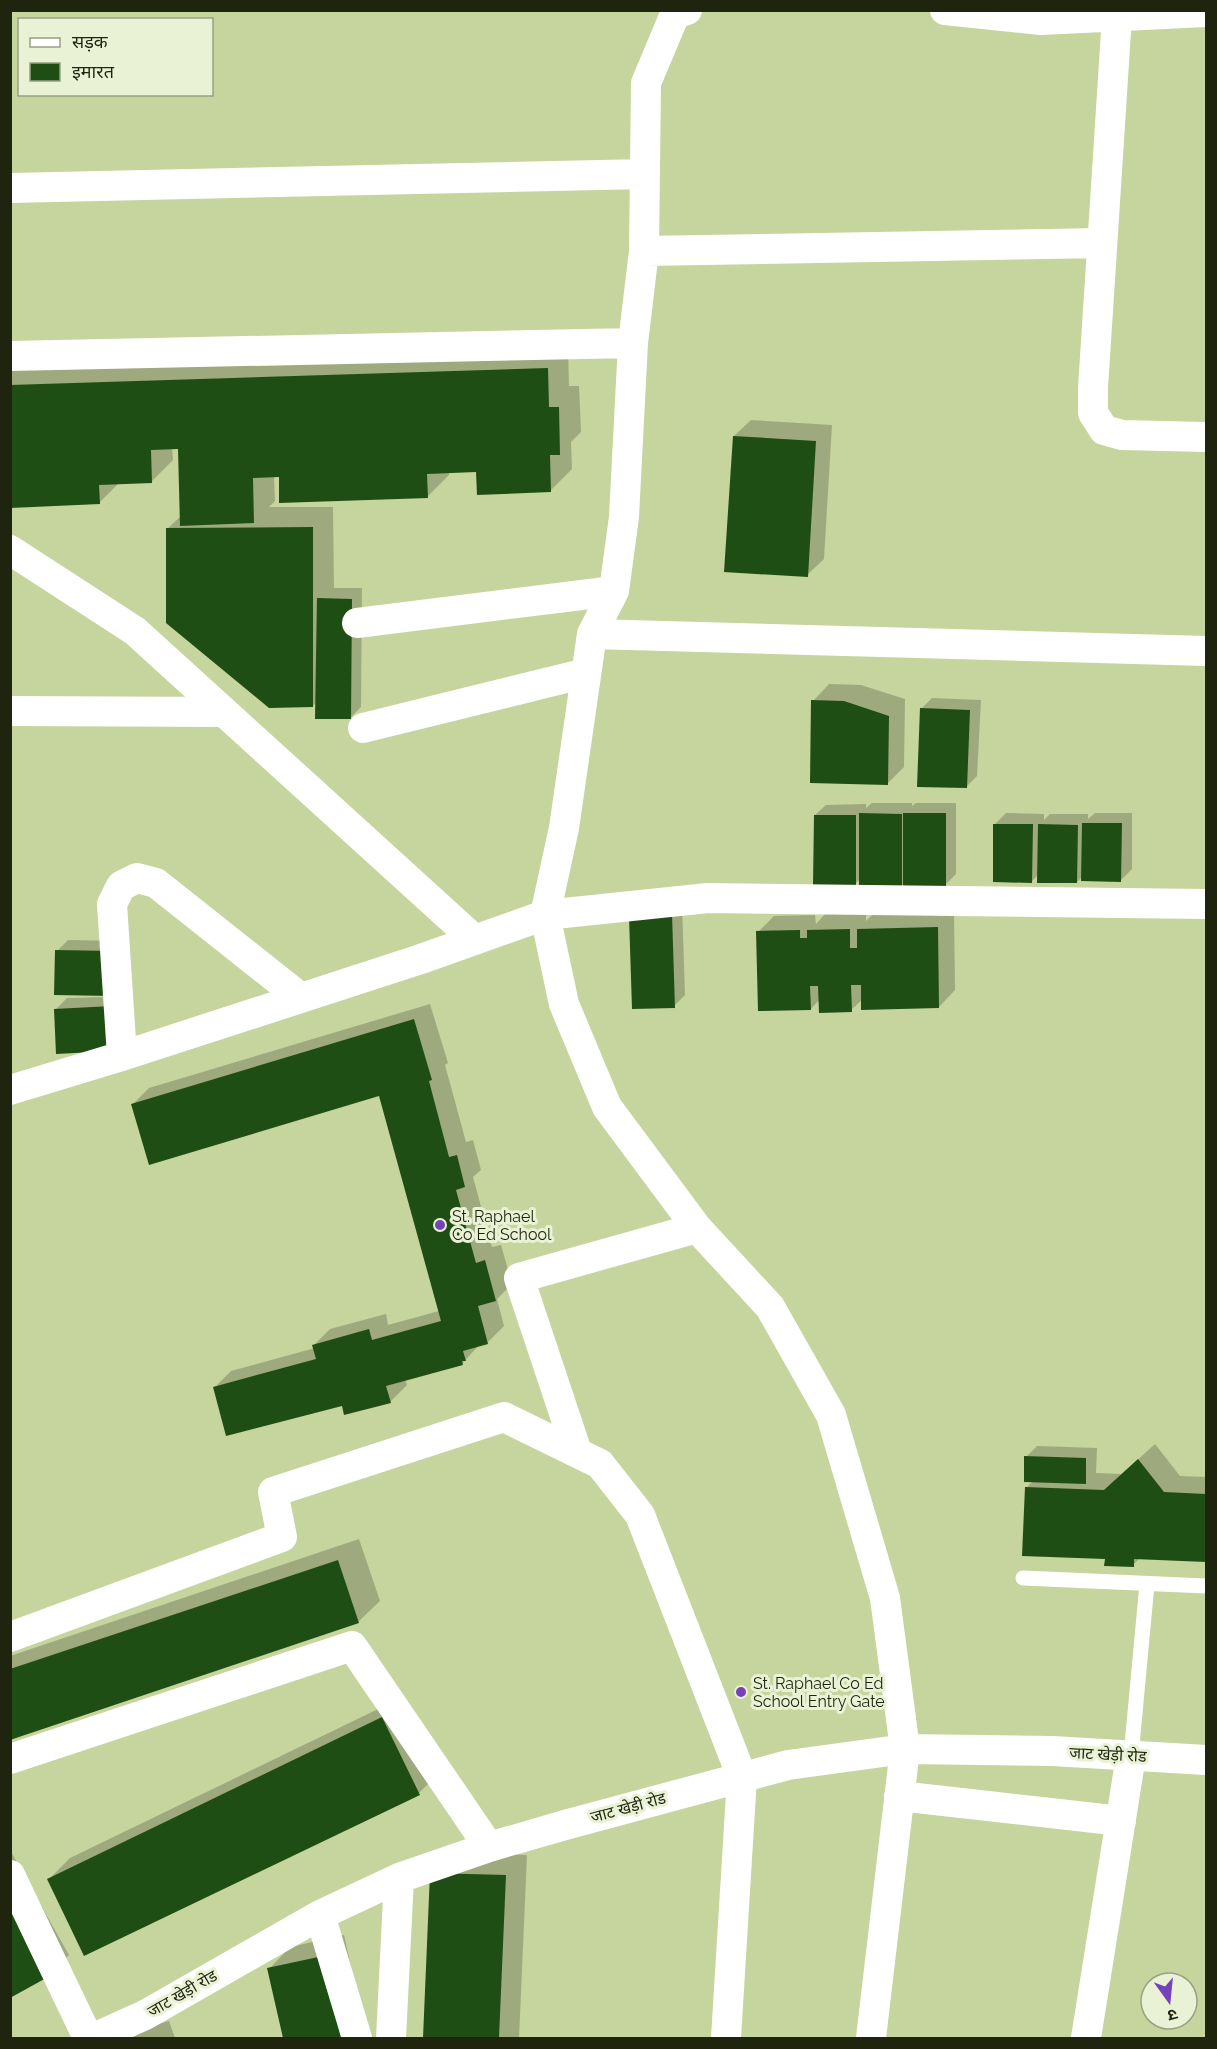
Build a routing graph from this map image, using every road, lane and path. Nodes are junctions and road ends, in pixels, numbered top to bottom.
1 (687, 10) edge
2 (945, 10) edge
3 (1206, 12) edge
4 (1117, 16) junction
5 (645, 174) junction
6 (10, 188) edge
7 (1102, 243) junction
8 (644, 251) junction
9 (633, 343) junction
10 (10, 356) edge
11 (1206, 437) edge
12 (10, 550) edge
13 (614, 591) junction
14 (357, 623) dead end
15 (592, 634) junction
16 (1206, 651) edge
17 (586, 673) junction
18 (10, 711) edge
19 (224, 712) junction
20 (363, 728) dead end
21 (1206, 904) edge
22 (545, 915) junction
23 (474, 940) junction
24 (301, 998) junction
25 (122, 1056) junction
26 (10, 1090) edge
27 (697, 1228) junction
28 (577, 1452) junction
29 (1023, 1578) dead end
30 (1147, 1584) junction
31 (1206, 1586) edge
32 (10, 1637) edge
33 (905, 1749) junction
34 (1131, 1756) junction
35 (10, 1759) edge
36 (1206, 1760) edge
37 (742, 1777) junction
38 (899, 1796) junction
39 (1121, 1821) junction
40 (489, 1847) junction
41 (10, 1875) edge
42 (399, 1878) junction
43 (320, 1915) junction
44 (151, 2026) edge
45 (88, 2038) edge
46 (94, 2038) edge
47 (357, 2038) edge
48 (391, 2038) edge
49 (726, 2038) edge
50 (871, 2038) edge
51 (1086, 2038) edge

1 - 5 street
2 - 4 street
3 - 4 street
4 - 7 street
5 - 6 street
5 - 8 street
7 - 8 street
7 - 11 street
8 - 9 street
9 - 10 street
9 - 13 street
12 - 19 street
13 - 14 street
13 - 15 street
15 - 16 street
15 - 17 street
17 - 20 street
17 - 22 street
18 - 19 street
19 - 23 street
21 - 22 street
22 - 23 street
22 - 27 street
23 - 24 street
24 - 25 street
24 - 25 street
25 - 26 street
27 - 28 street
27 - 33 street
28 - 32 street
28 - 37 street
29 - 30 lane
30 - 31 lane
30 - 34 lane
33 - 34 street, जाट खेड़ी रोड
33 - 37 street, जाट खेड़ी रोड
33 - 38 street
34 - 36 street, जाट खेड़ी रोड
34 - 39 street
35 - 40 street
37 - 40 street, जाट खेड़ी रोड
37 - 49 street
38 - 39 street
38 - 50 street
39 - 51 street
40 - 42 street, जाट खेड़ी रोड
41 - 45 street
42 - 43 street, जाट खेड़ी रोड
42 - 48 street
43 - 44 street, जाट खेड़ी रोड
43 - 47 street
44 - 46 street, जाट खेड़ी रोड

